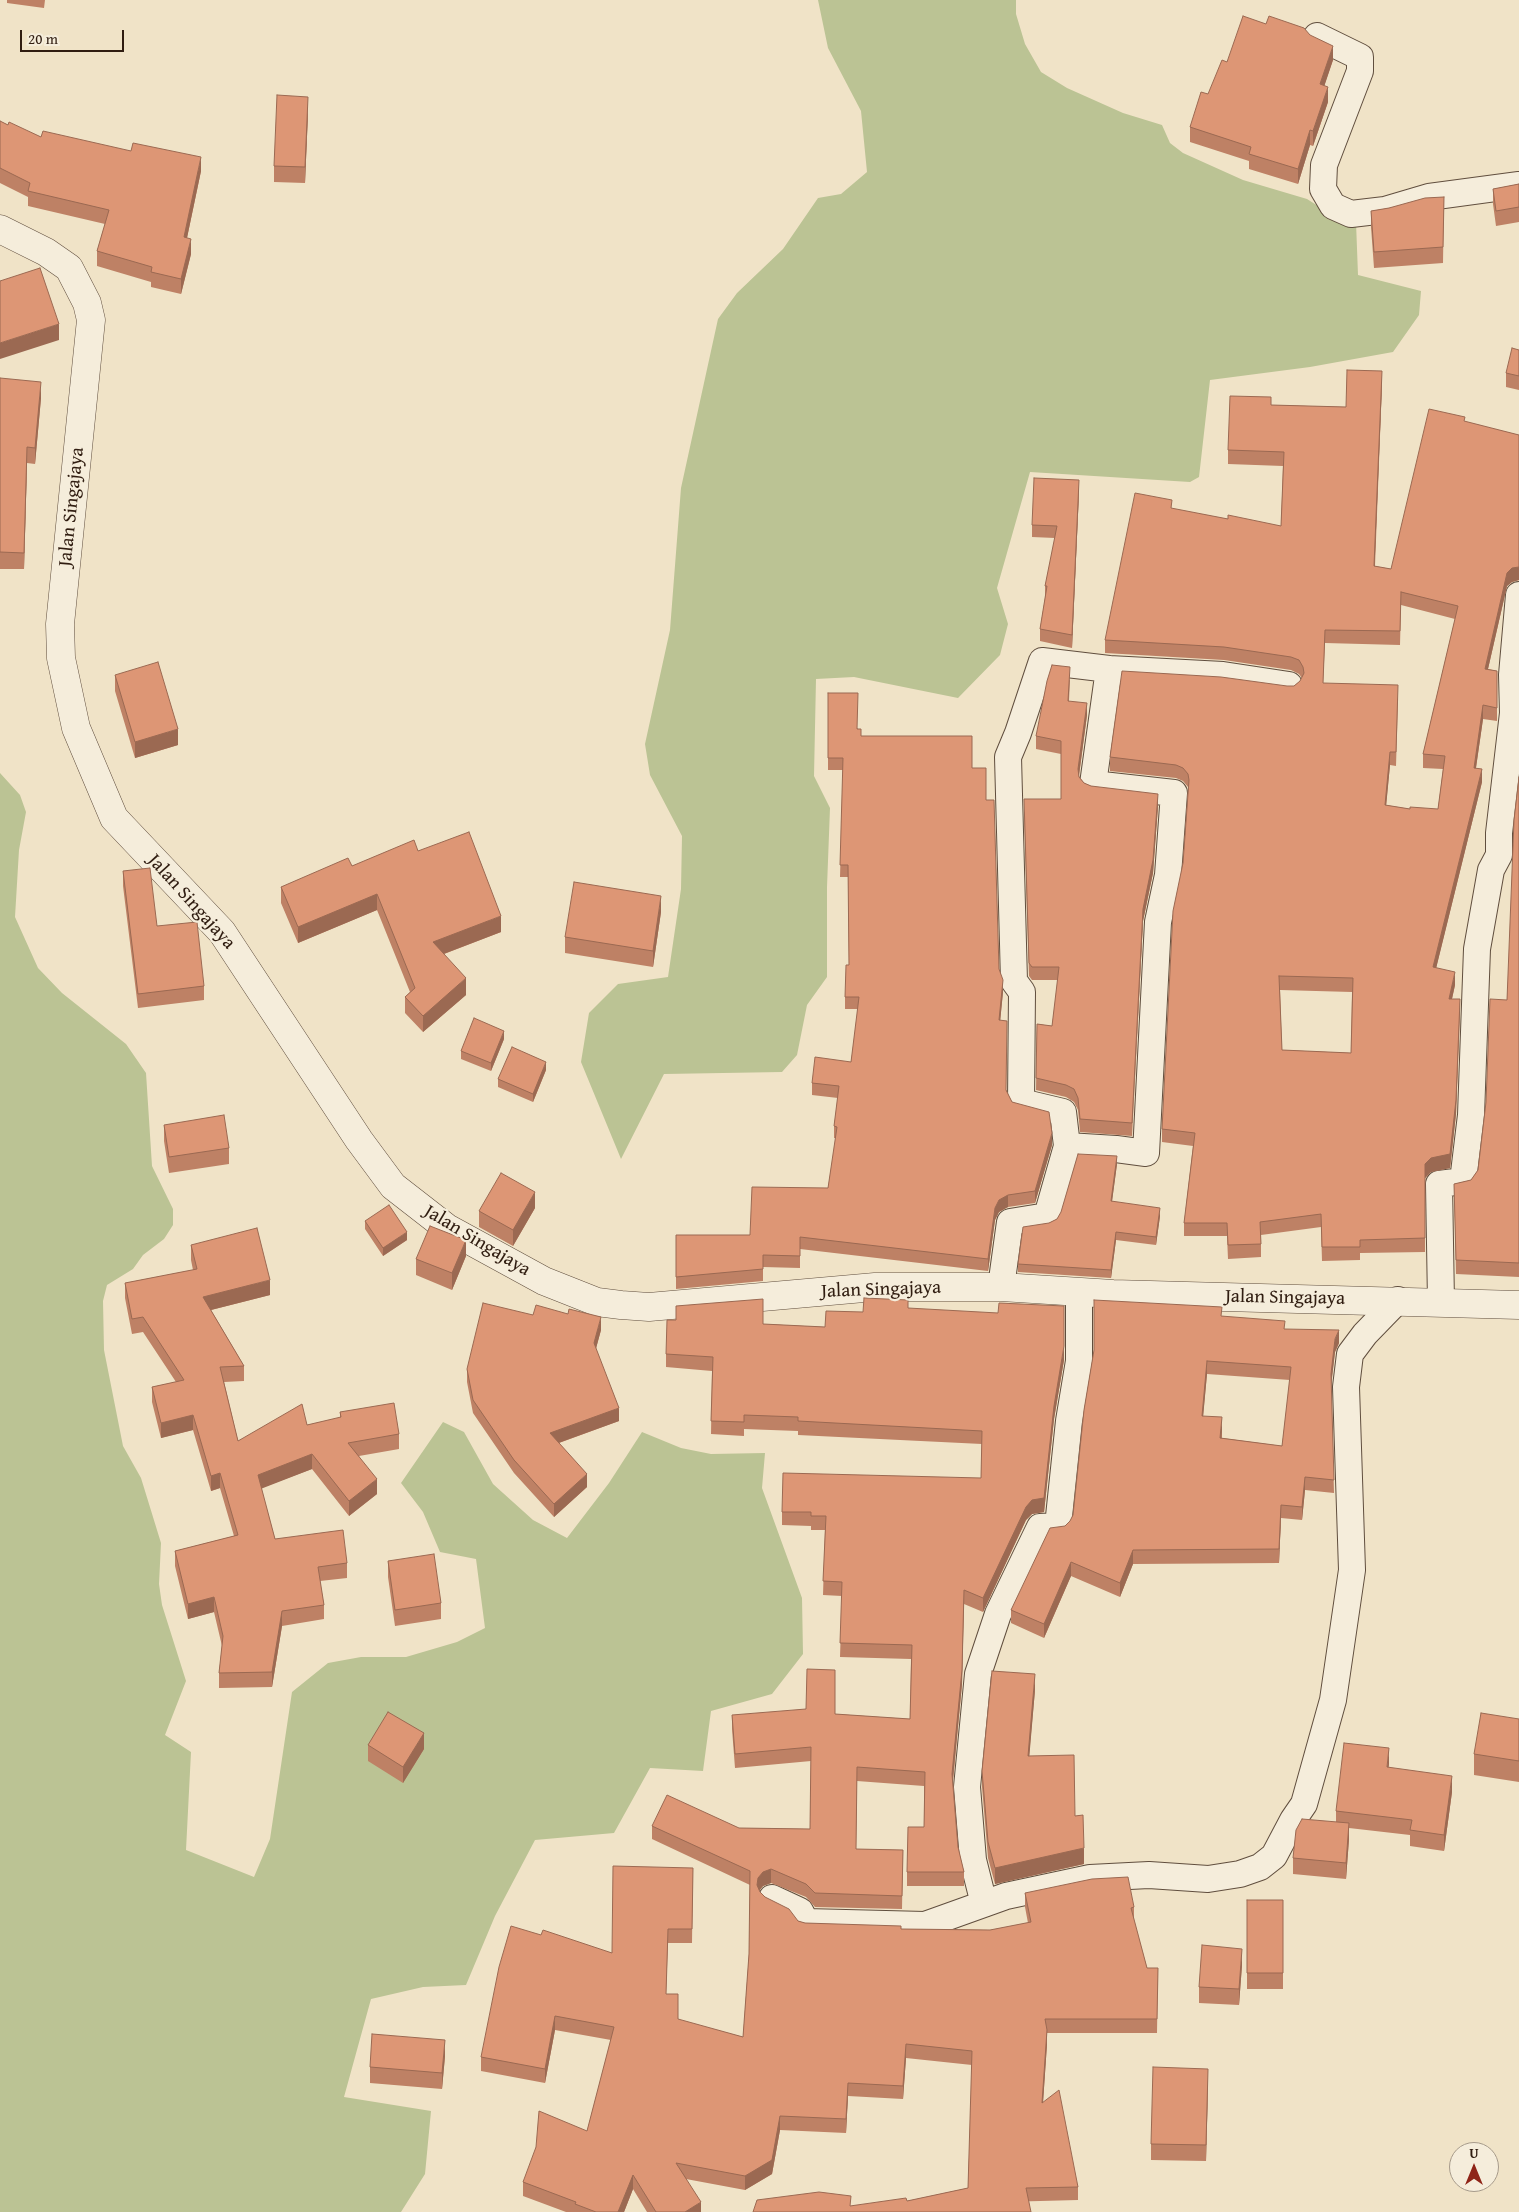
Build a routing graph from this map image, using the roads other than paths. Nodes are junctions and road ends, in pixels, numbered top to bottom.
1 (1317, 36) edge
2 (1519, 186) edge
3 (0, 230) edge
4 (1519, 596) edge
5 (1109, 669) junction
6 (1289, 685) edge
7 (1067, 1146) junction
8 (1001, 1287) junction
9 (1078, 1292) junction
10 (1398, 1300) junction
11 (1441, 1302) junction
12 (1519, 1305) edge
13 (772, 1898) edge
14 (984, 1904) junction

1 - 2 street
3 - 8 street, Jalan Singajaya
4 - 11 street
5 - 6 street
5 - 7 street
5 - 7 street
7 - 8 street
8 - 9 street, Jalan Singajaya
9 - 10 street, Jalan Singajaya
9 - 14 street
10 - 11 street, Jalan Singajaya
10 - 14 street
11 - 12 street, Jalan Singajaya
13 - 14 street

